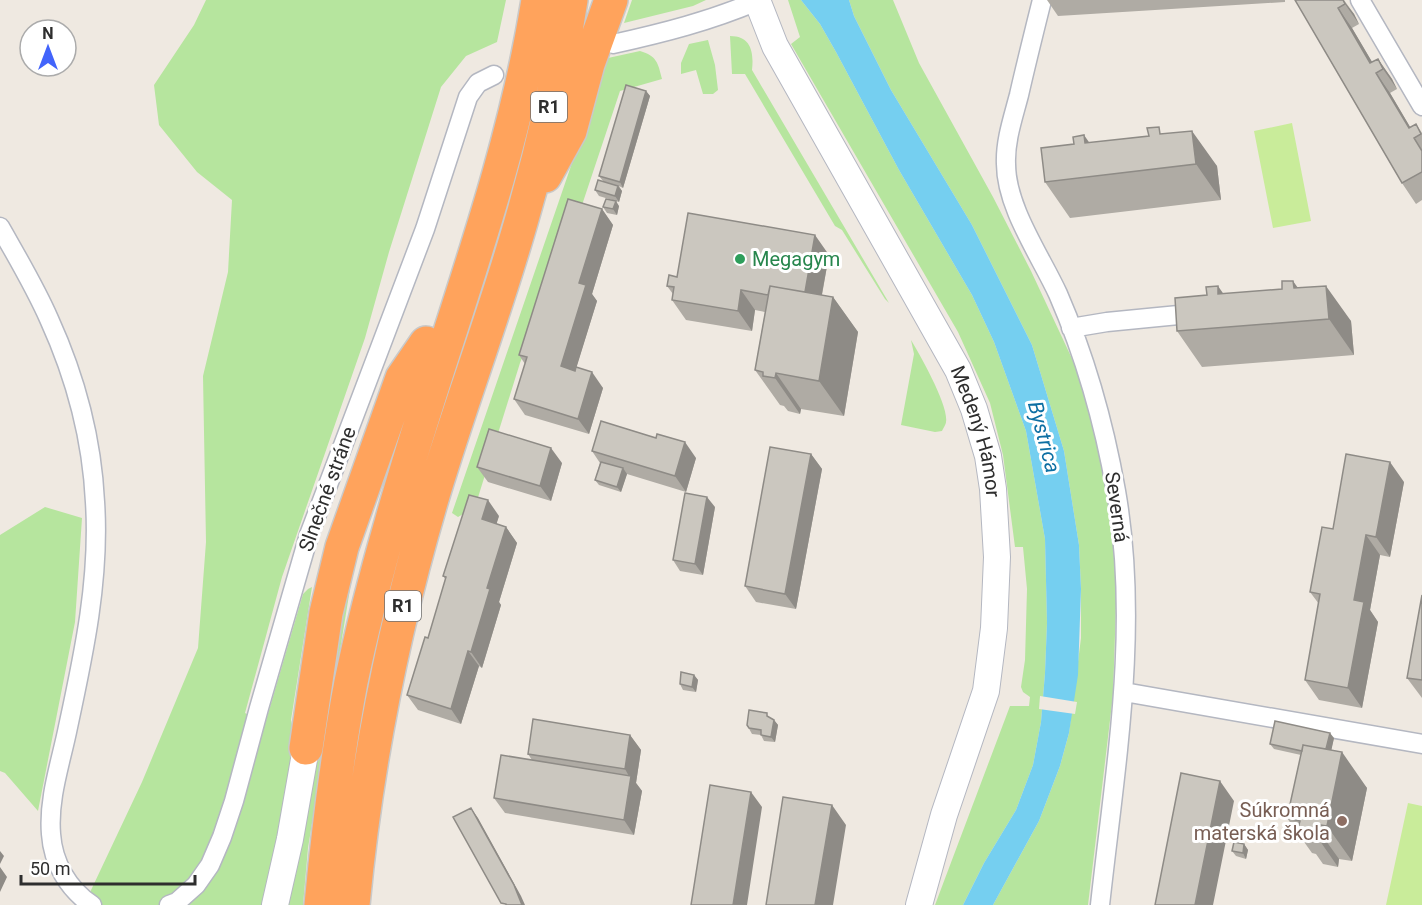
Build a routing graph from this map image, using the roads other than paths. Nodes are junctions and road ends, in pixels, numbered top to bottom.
1 (520, 0) edge
2 (538, 0) edge
3 (571, 0) edge
4 (611, 0) edge
5 (757, 0) edge
6 (1042, 0) edge
7 (1360, 0) edge
8 (613, 44) dead end
9 (494, 75) dead end
10 (1422, 106) edge
11 (524, 214) junction
12 (0, 227) edge
13 (1212, 312) edge
14 (1071, 328) junction
15 (426, 343) junction
16 (391, 522) junction
17 (1124, 692) junction
18 (1422, 744) edge
19 (306, 748) joint
20 (92, 905) edge
21 (169, 905) edge
22 (275, 905) edge
23 (321, 905) edge
24 (353, 905) edge
25 (919, 905) edge
26 (1100, 905) edge

1 - 15 highway
2 - 16 highway, R1
3 - 11 highway, R1
4 - 11 highway
5 - 8 street
5 - 25 street, Medený Hámor
6 - 14 street, Severná
7 - 10 street
9 - 21 street, Slnečné stráne
11 - 24 highway, R1
12 - 20 street
13 - 14 street
14 - 17 street, Severná
15 - 16 highway
15 - 19 highway
16 - 23 highway, R1
17 - 18 street
17 - 26 street, Severná
19 - 22 street

